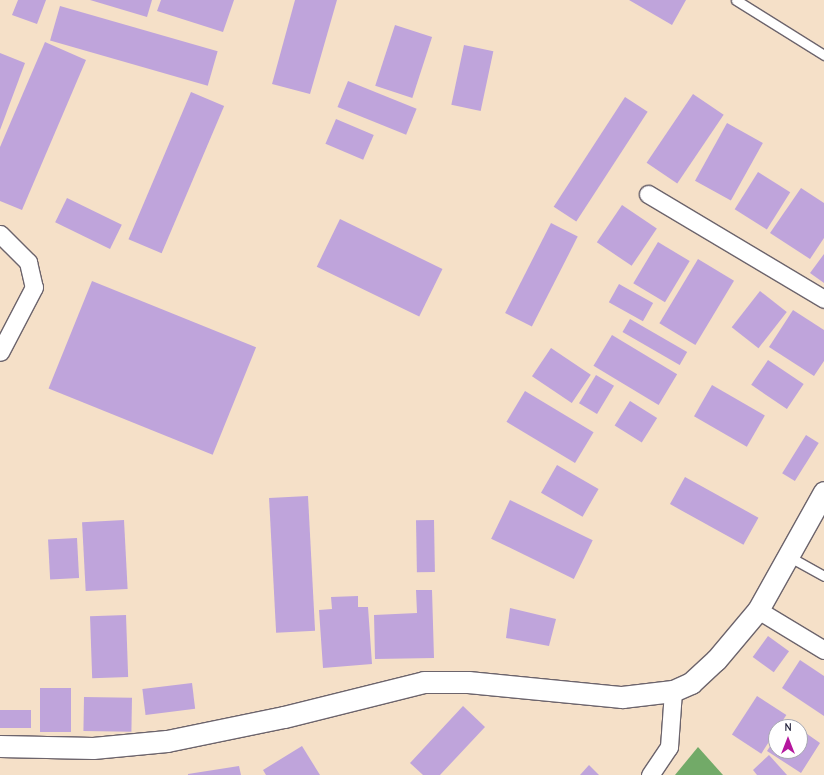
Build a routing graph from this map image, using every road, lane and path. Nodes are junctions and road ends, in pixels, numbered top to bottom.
1 (736, 0) edge
2 (824, 55) edge
3 (648, 194) dead end
4 (0, 234) edge
5 (824, 299) edge
6 (0, 352) edge
7 (824, 492) edge
8 (788, 556) junction
9 (824, 576) edge
10 (758, 610) junction
11 (824, 650) edge
12 (673, 690) junction
13 (0, 746) edge
14 (650, 775) edge

1 - 2 lane
3 - 5 street
4 - 6 street
7 - 8 street
8 - 9 lane
8 - 10 street
10 - 11 street
10 - 12 street
12 - 13 street
12 - 14 street

